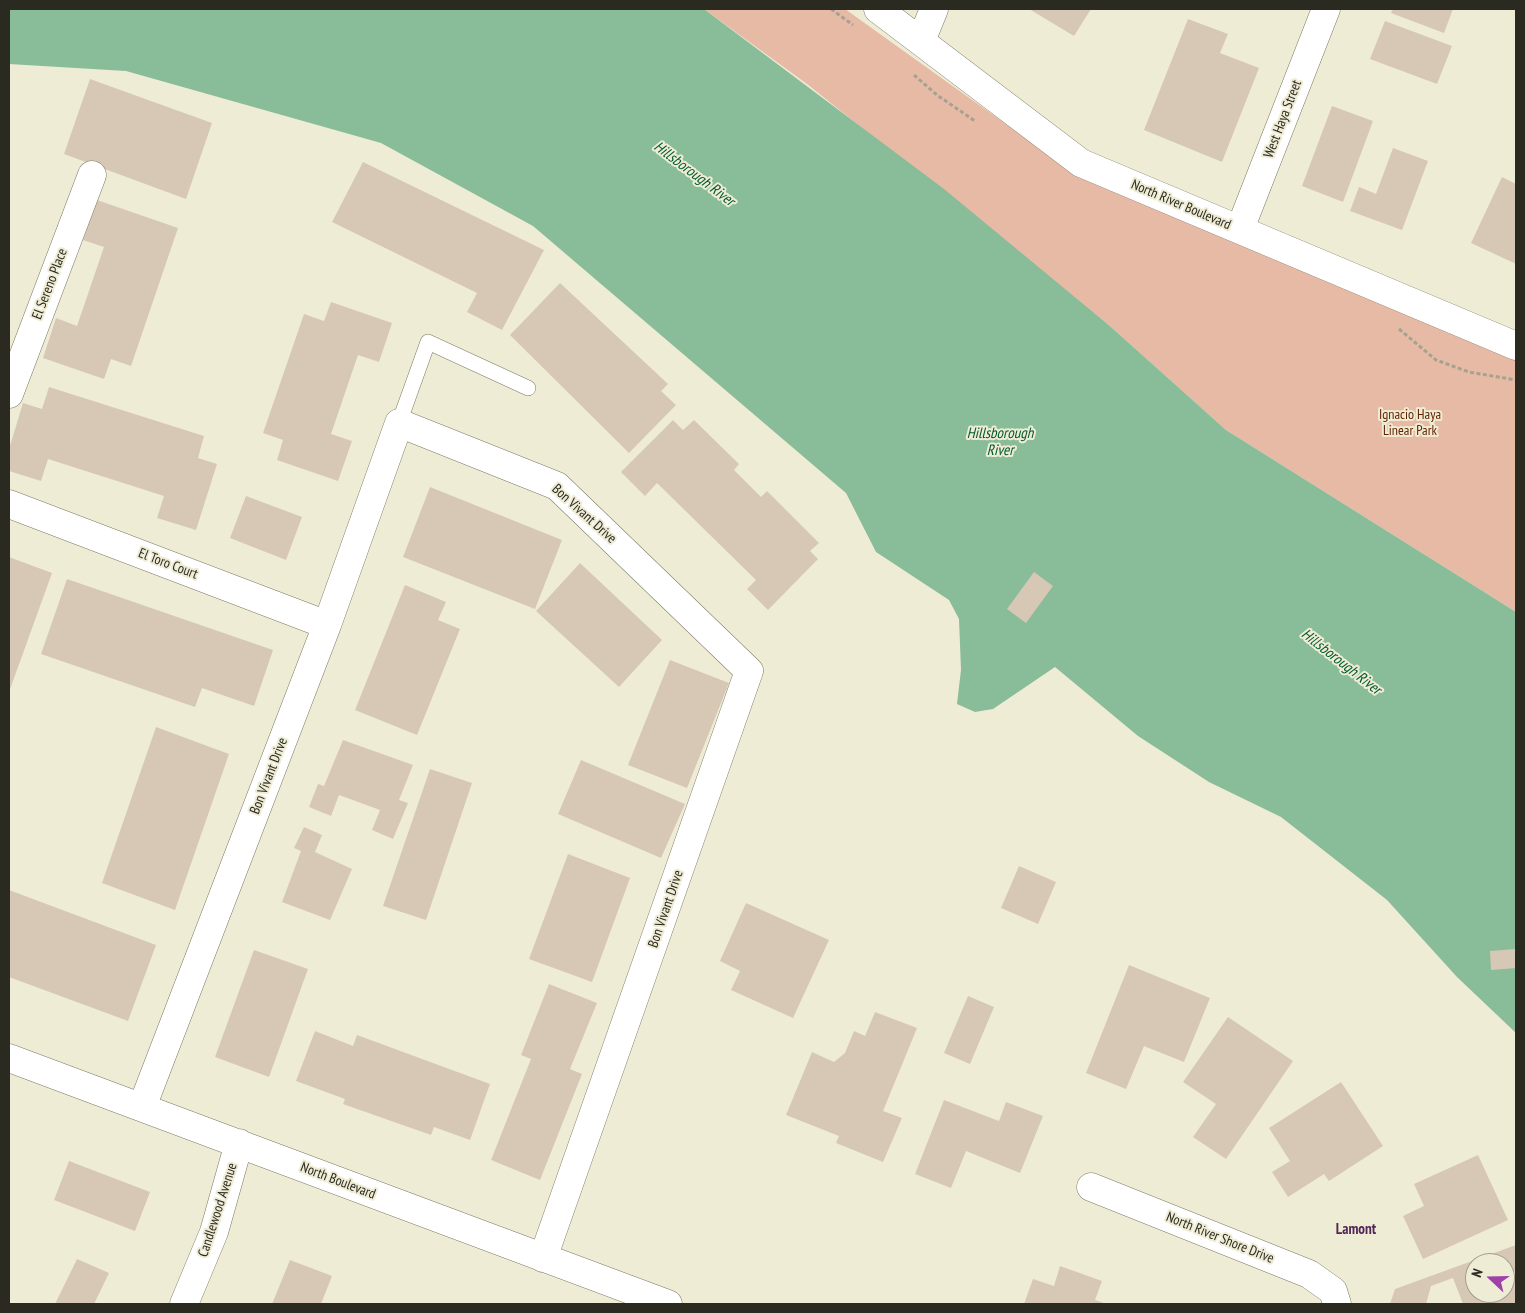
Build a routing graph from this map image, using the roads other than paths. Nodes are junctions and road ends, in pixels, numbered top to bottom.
1 (878, 9) edge
2 (934, 9) edge
3 (1326, 9) edge
4 (922, 40) junction
5 (92, 175) dead end
6 (1240, 230) junction
7 (1516, 346) edge
8 (528, 388) dead end
9 (9, 394) edge
10 (399, 423) junction
11 (9, 504) edge
12 (327, 625) junction
13 (9, 1058) edge
14 (142, 1107) junction
15 (239, 1143) junction
16 (1091, 1187) dead end
17 (543, 1258) junction
18 (609, 1294) edge
19 (184, 1304) edge
20 (668, 1304) edge
21 (1337, 1304) edge

1 - 4 street, North River Boulevard
2 - 4 street
3 - 6 street, West Haya Street
4 - 6 street, North River Boulevard
5 - 9 street, El Sereno Place
6 - 7 street, North River Boulevard
8 - 10 lane
10 - 12 street, Bon Vivant Drive
10 - 17 street, Bon Vivant Drive
11 - 12 street, El Toro Court
12 - 14 street, Bon Vivant Drive
13 - 14 street, North Boulevard
14 - 15 street, North Boulevard
15 - 17 street, North Boulevard
15 - 19 street, Candlewood Avenue
16 - 21 street, North River Shore Drive
17 - 18 street, North Boulevard
18 - 20 street, North Boulevard

